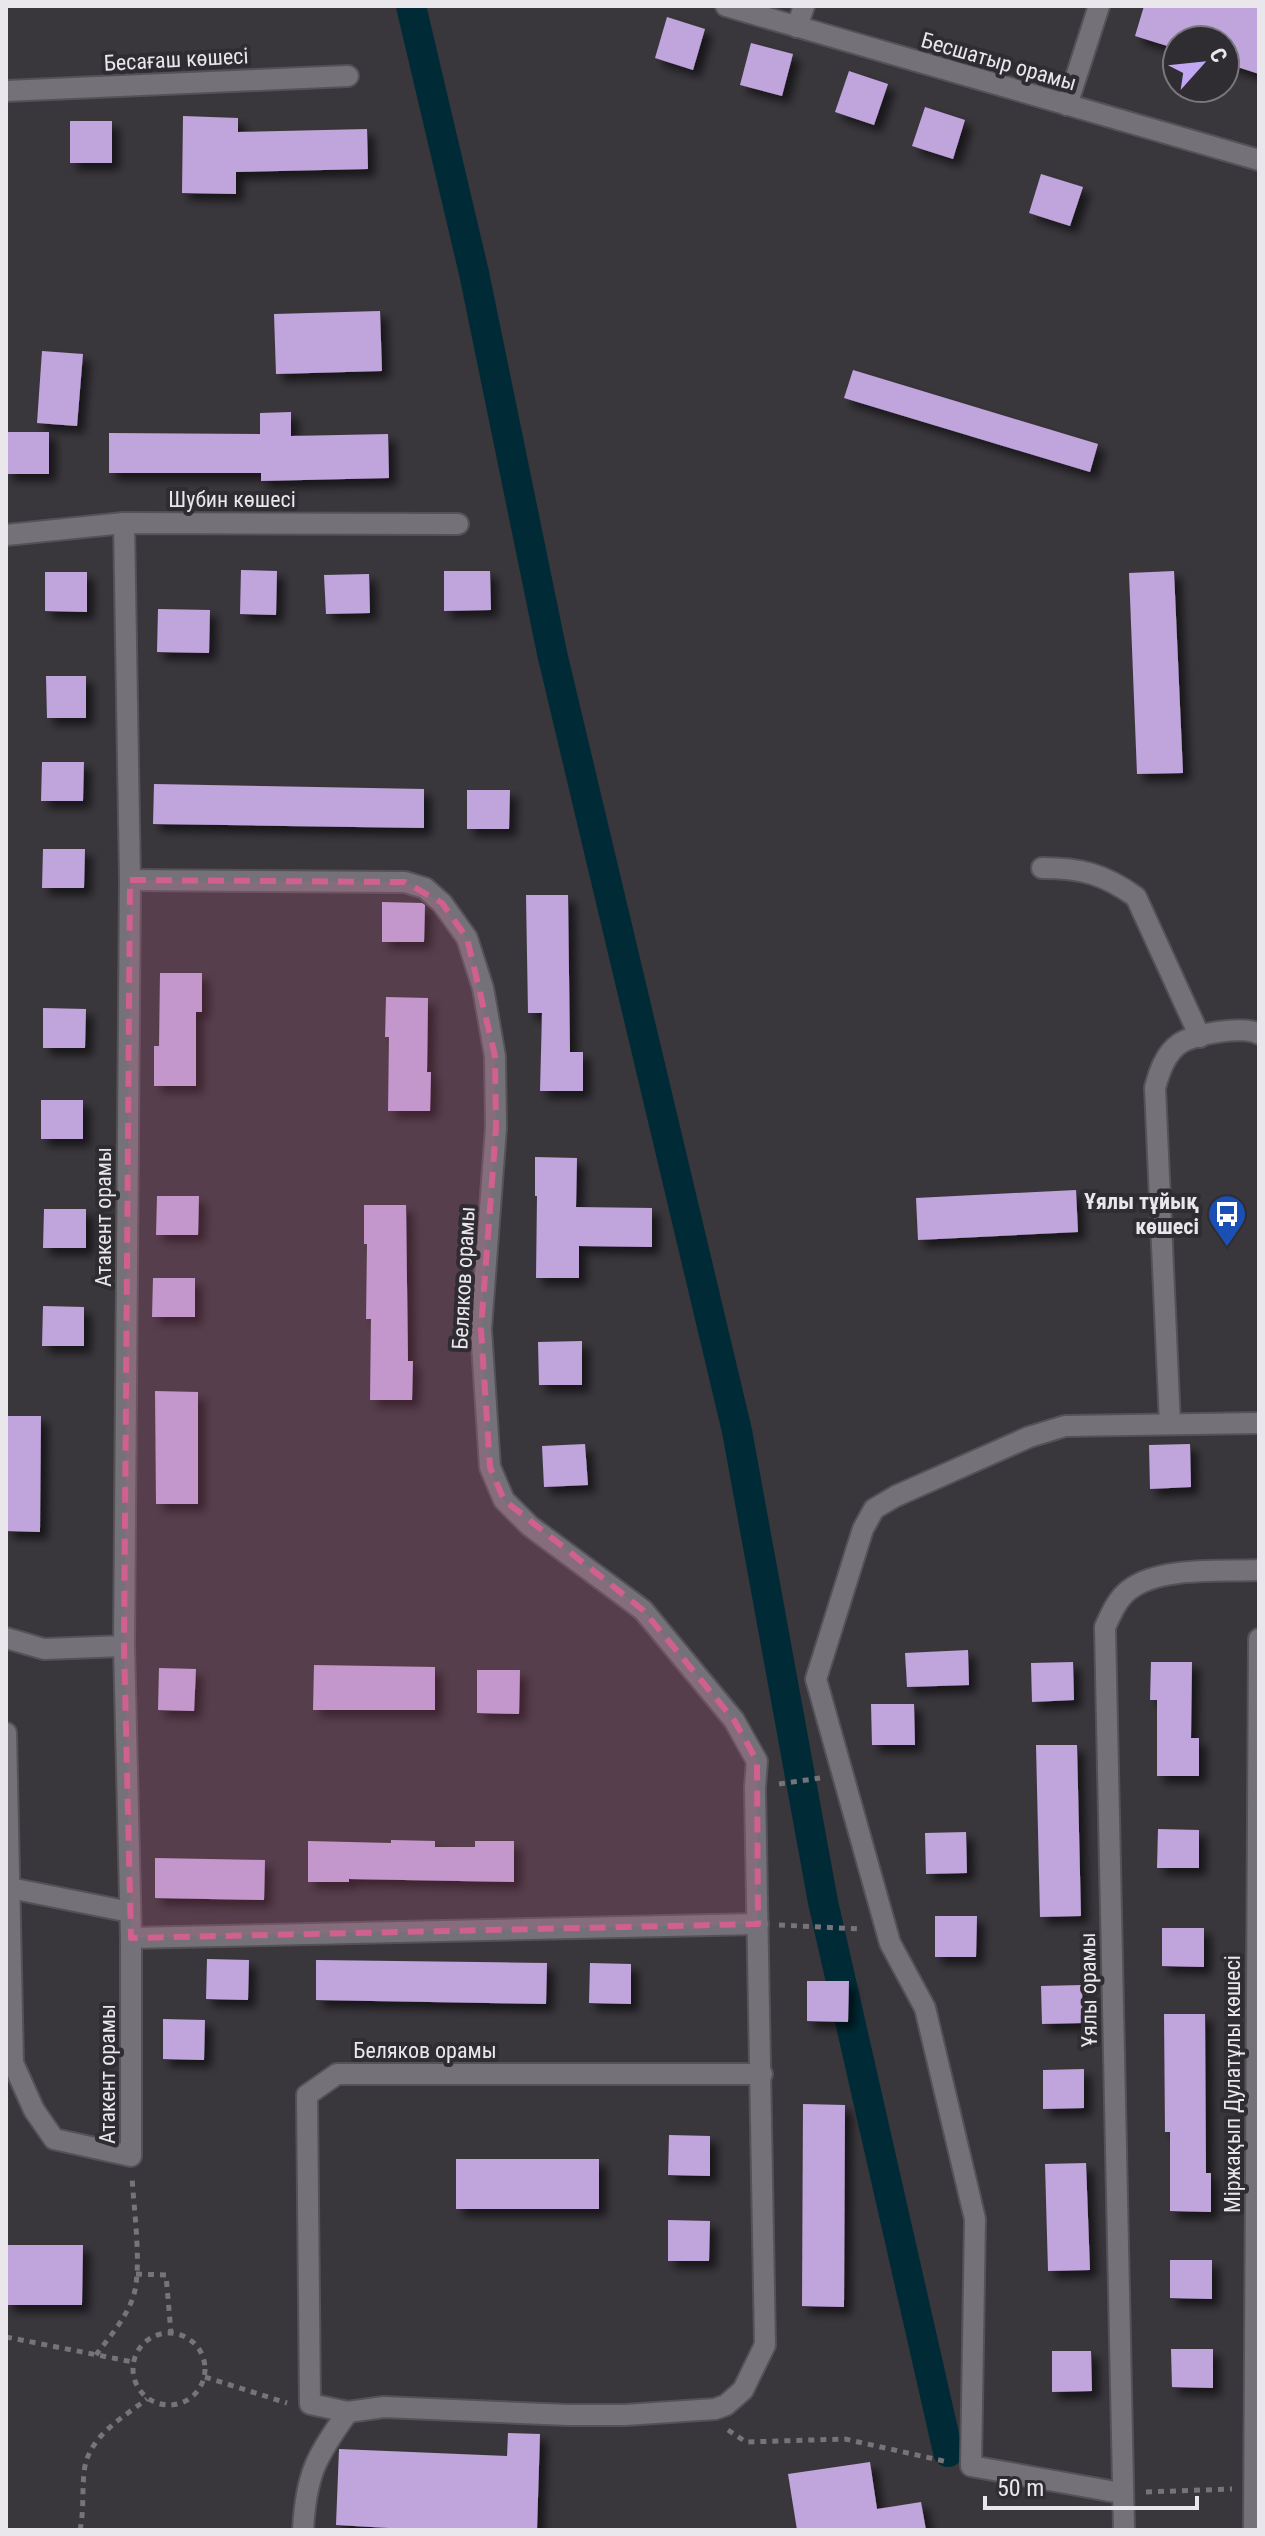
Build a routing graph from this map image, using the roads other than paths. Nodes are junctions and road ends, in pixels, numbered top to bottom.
1 (726, 6) edge
2 (804, 6) edge
3 (1099, 6) edge
4 (797, 27) junction
5 (348, 76) dead end
6 (6, 91) edge
7 (1067, 105) junction
8 (1259, 160) edge
9 (124, 523) junction
10 (458, 524) dead end
11 (6, 535) edge
12 (1042, 868) dead end
13 (130, 880) junction
14 (1259, 1034) edge
15 (1200, 1037) junction
16 (1259, 1423) edge
17 (1170, 1424) junction
18 (1259, 1570) edge
19 (6, 1638) edge
20 (1259, 1639) edge
21 (124, 1646) junction
22 (6, 1733) edge
23 (7, 1849) edge
24 (10, 1888) junction
25 (130, 1912) junction
26 (758, 1924) junction
27 (131, 1938) junction
28 (762, 2074) junction
29 (348, 2412) junction
30 (1121, 2493) junction
31 (303, 2530) edge
32 (1124, 2530) edge
33 (1254, 2530) edge

1 - 4 street, Бесшатыр орамы
2 - 4 street
3 - 7 street
4 - 7 street, Бесшатыр орамы
5 - 6 street, Бесағаш көшесі
7 - 8 street, Бесшатыр орамы
9 - 10 street, Шубин көшесі
9 - 11 street, Шубин көшесі
9 - 13 street, Атакент орамы
12 - 15 street
13 - 21 street, Атакент орамы
13 - 26 street, Беляков орамы
14 - 15 street
15 - 17 street
16 - 17 street
17 - 30 street
18 - 30 street, Ұялы орамы
19 - 21 street
20 - 33 street, Міржақып Дулатұлы көшесі
21 - 25 street, Атакент орамы
22 - 23 street, Атакент орамы
23 - 24 street, Атакент орамы
24 - 25 street
24 - 27 street, Атакент орамы
25 - 27 street, Атакент орамы
26 - 27 street
26 - 28 street, Беляков орамы
28 - 29 street, Беляков орамы
28 - 29 street, Беляков орамы
29 - 31 street
30 - 32 street, Ұялы орамы

